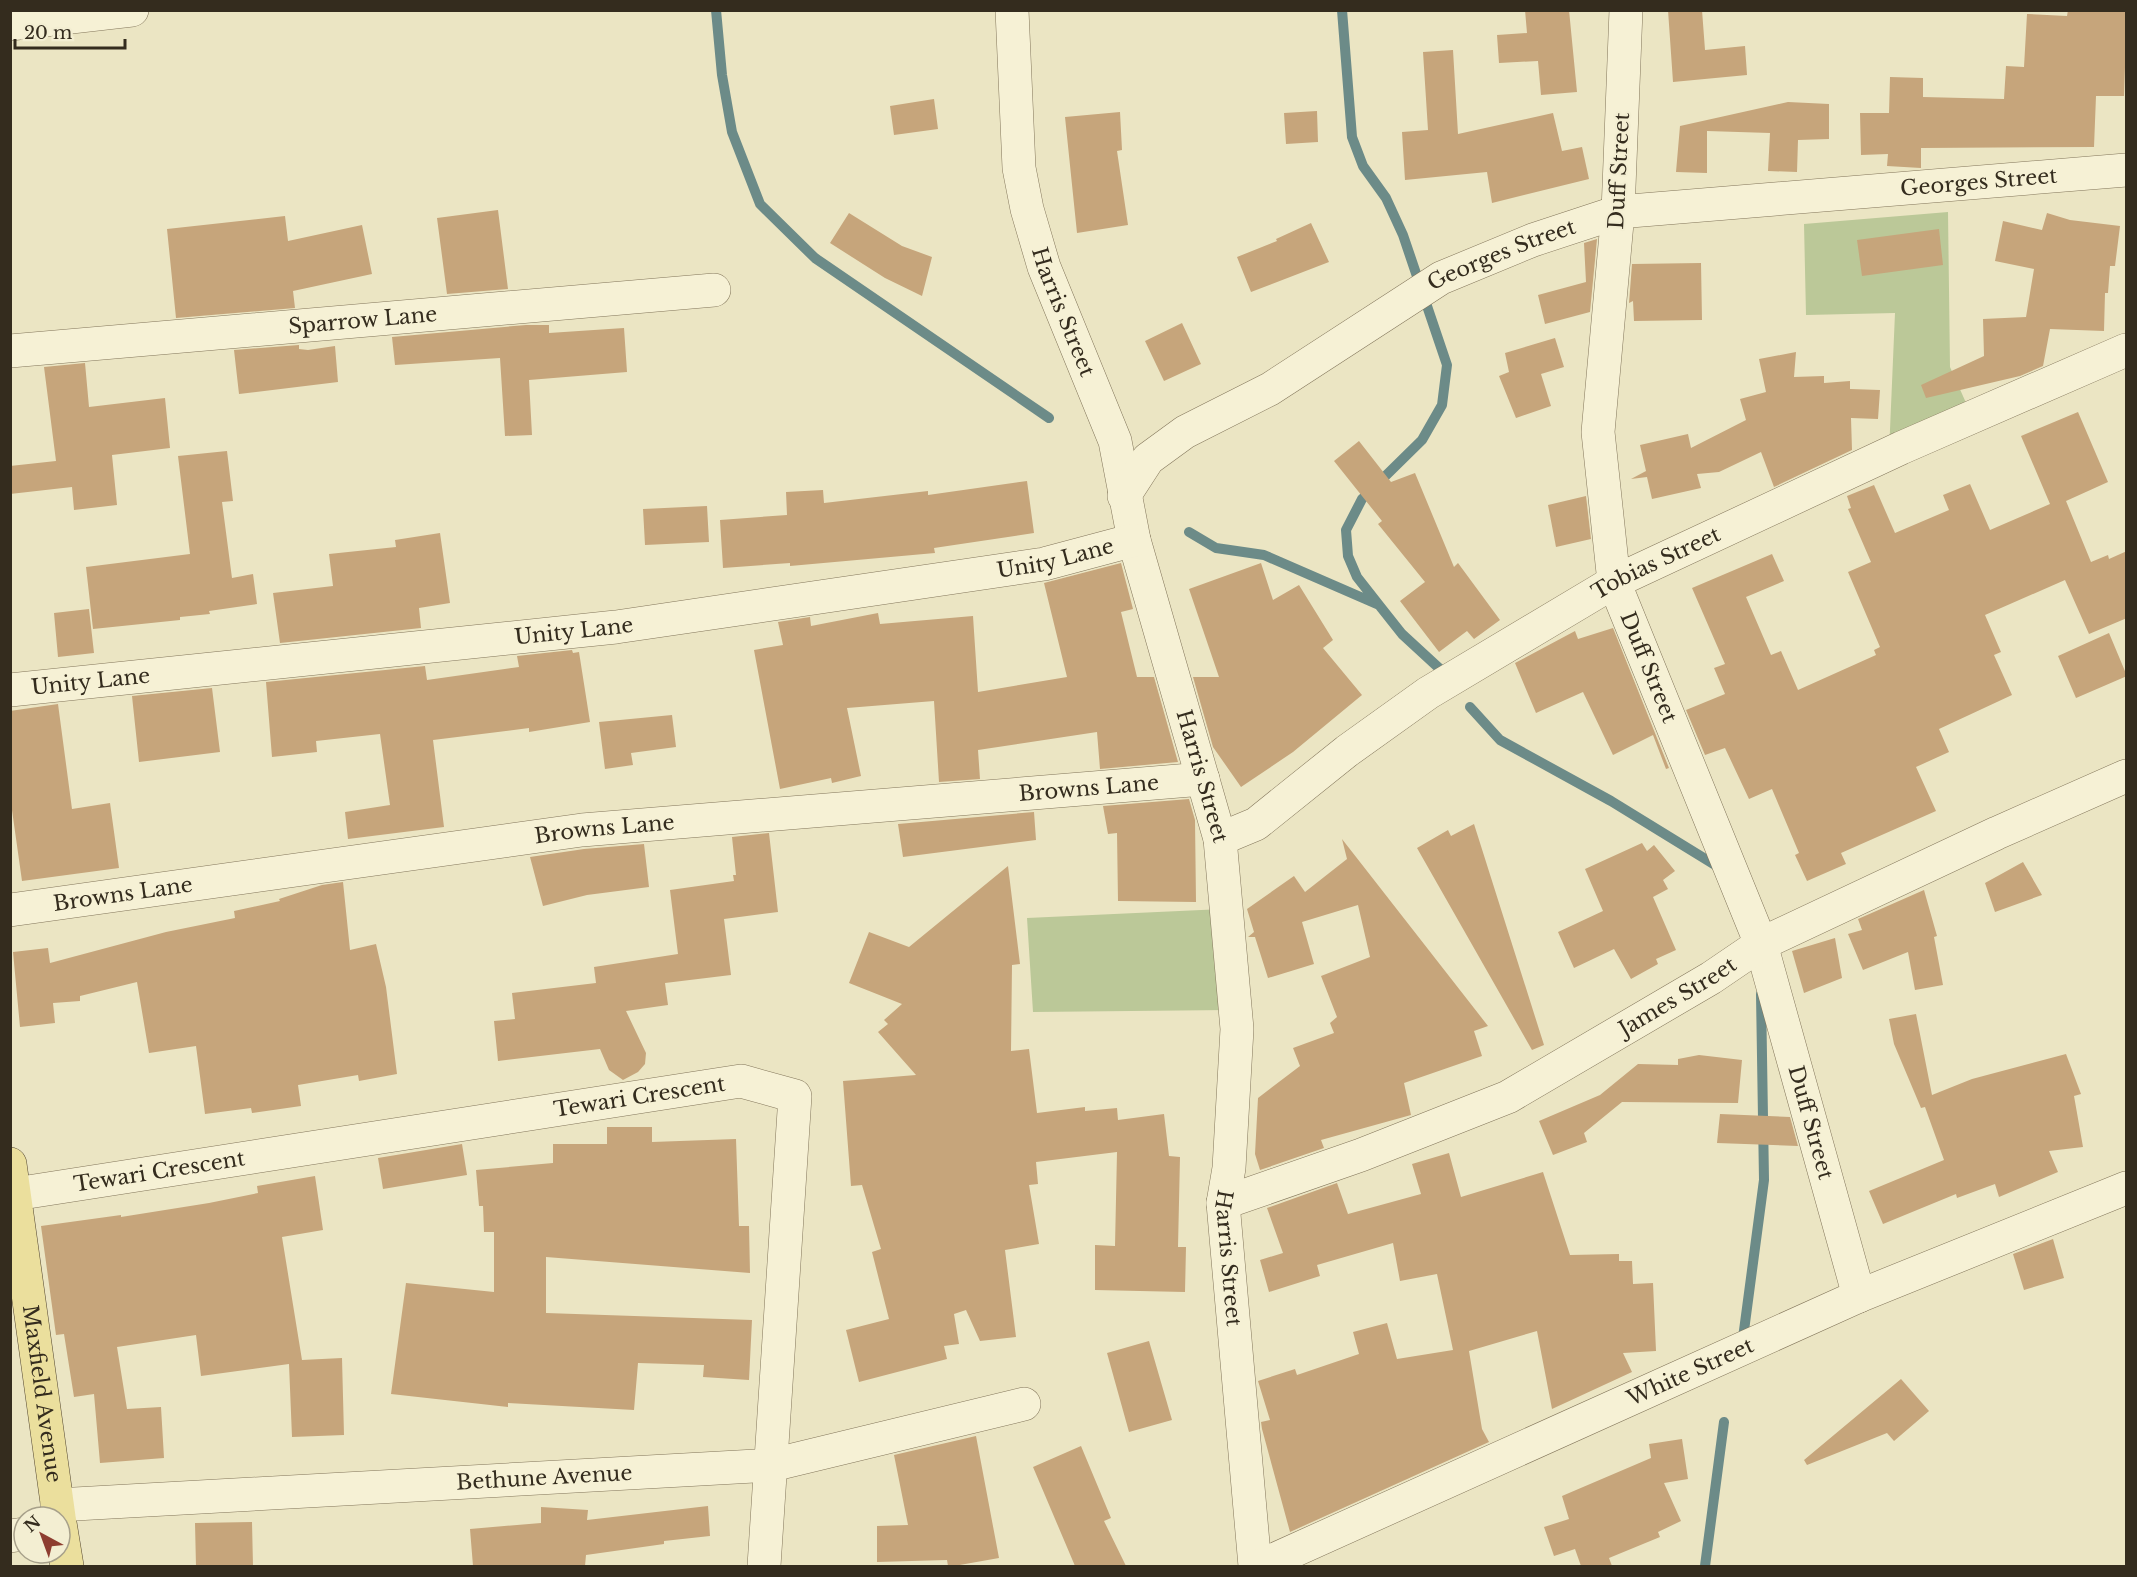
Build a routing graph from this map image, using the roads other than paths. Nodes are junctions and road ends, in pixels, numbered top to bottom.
1 (132, 10) edge
2 (1012, 10) edge
3 (1626, 10) edge
4 (10, 24) edge
5 (2127, 170) edge
6 (1618, 212) junction
7 (714, 290) dead end
8 (2127, 350) edge
9 (10, 351) edge
10 (1124, 496) junction
11 (1134, 540) junction
12 (1614, 582) junction
13 (10, 690) edge
14 (2127, 776) edge
15 (1203, 779) junction
16 (1220, 839) junction
17 (10, 910) edge
18 (1761, 944) junction
19 (13, 1179) edge
20 (2127, 1188) edge
21 (1223, 1203) junction
22 (1859, 1296) junction
23 (1024, 1404) dead end
24 (772, 1464) junction
25 (57, 1505) edge
26 (72, 1519) edge
27 (764, 1566) edge
28 (1255, 1566) edge
29 (1260, 1566) edge

1 - 4 street
2 - 10 street, Harris Street
3 - 6 street, Duff Street
5 - 6 street, Georges Street
6 - 10 street, Georges Street
6 - 12 street, Duff Street
7 - 9 street, Sparrow Lane
8 - 12 street, Tobias Street
10 - 11 street, Harris Street
11 - 13 street, Unity Lane
11 - 15 street, Harris Street
12 - 16 street, Tobias Street
12 - 18 street, Duff Street
14 - 18 street, James Street
15 - 16 street, Harris Street
15 - 17 street, Browns Lane
16 - 21 street, Harris Street
18 - 21 street, James Street
18 - 22 street, Duff Street
19 - 24 street, Tewari Crescent
19 - 25 main road, Maxfield Avenue
20 - 22 street, White Street
21 - 28 street, Harris Street
22 - 29 street, White Street
23 - 24 street, Bethune Avenue
24 - 26 street, Bethune Avenue
24 - 27 street, Tewari Crescent

